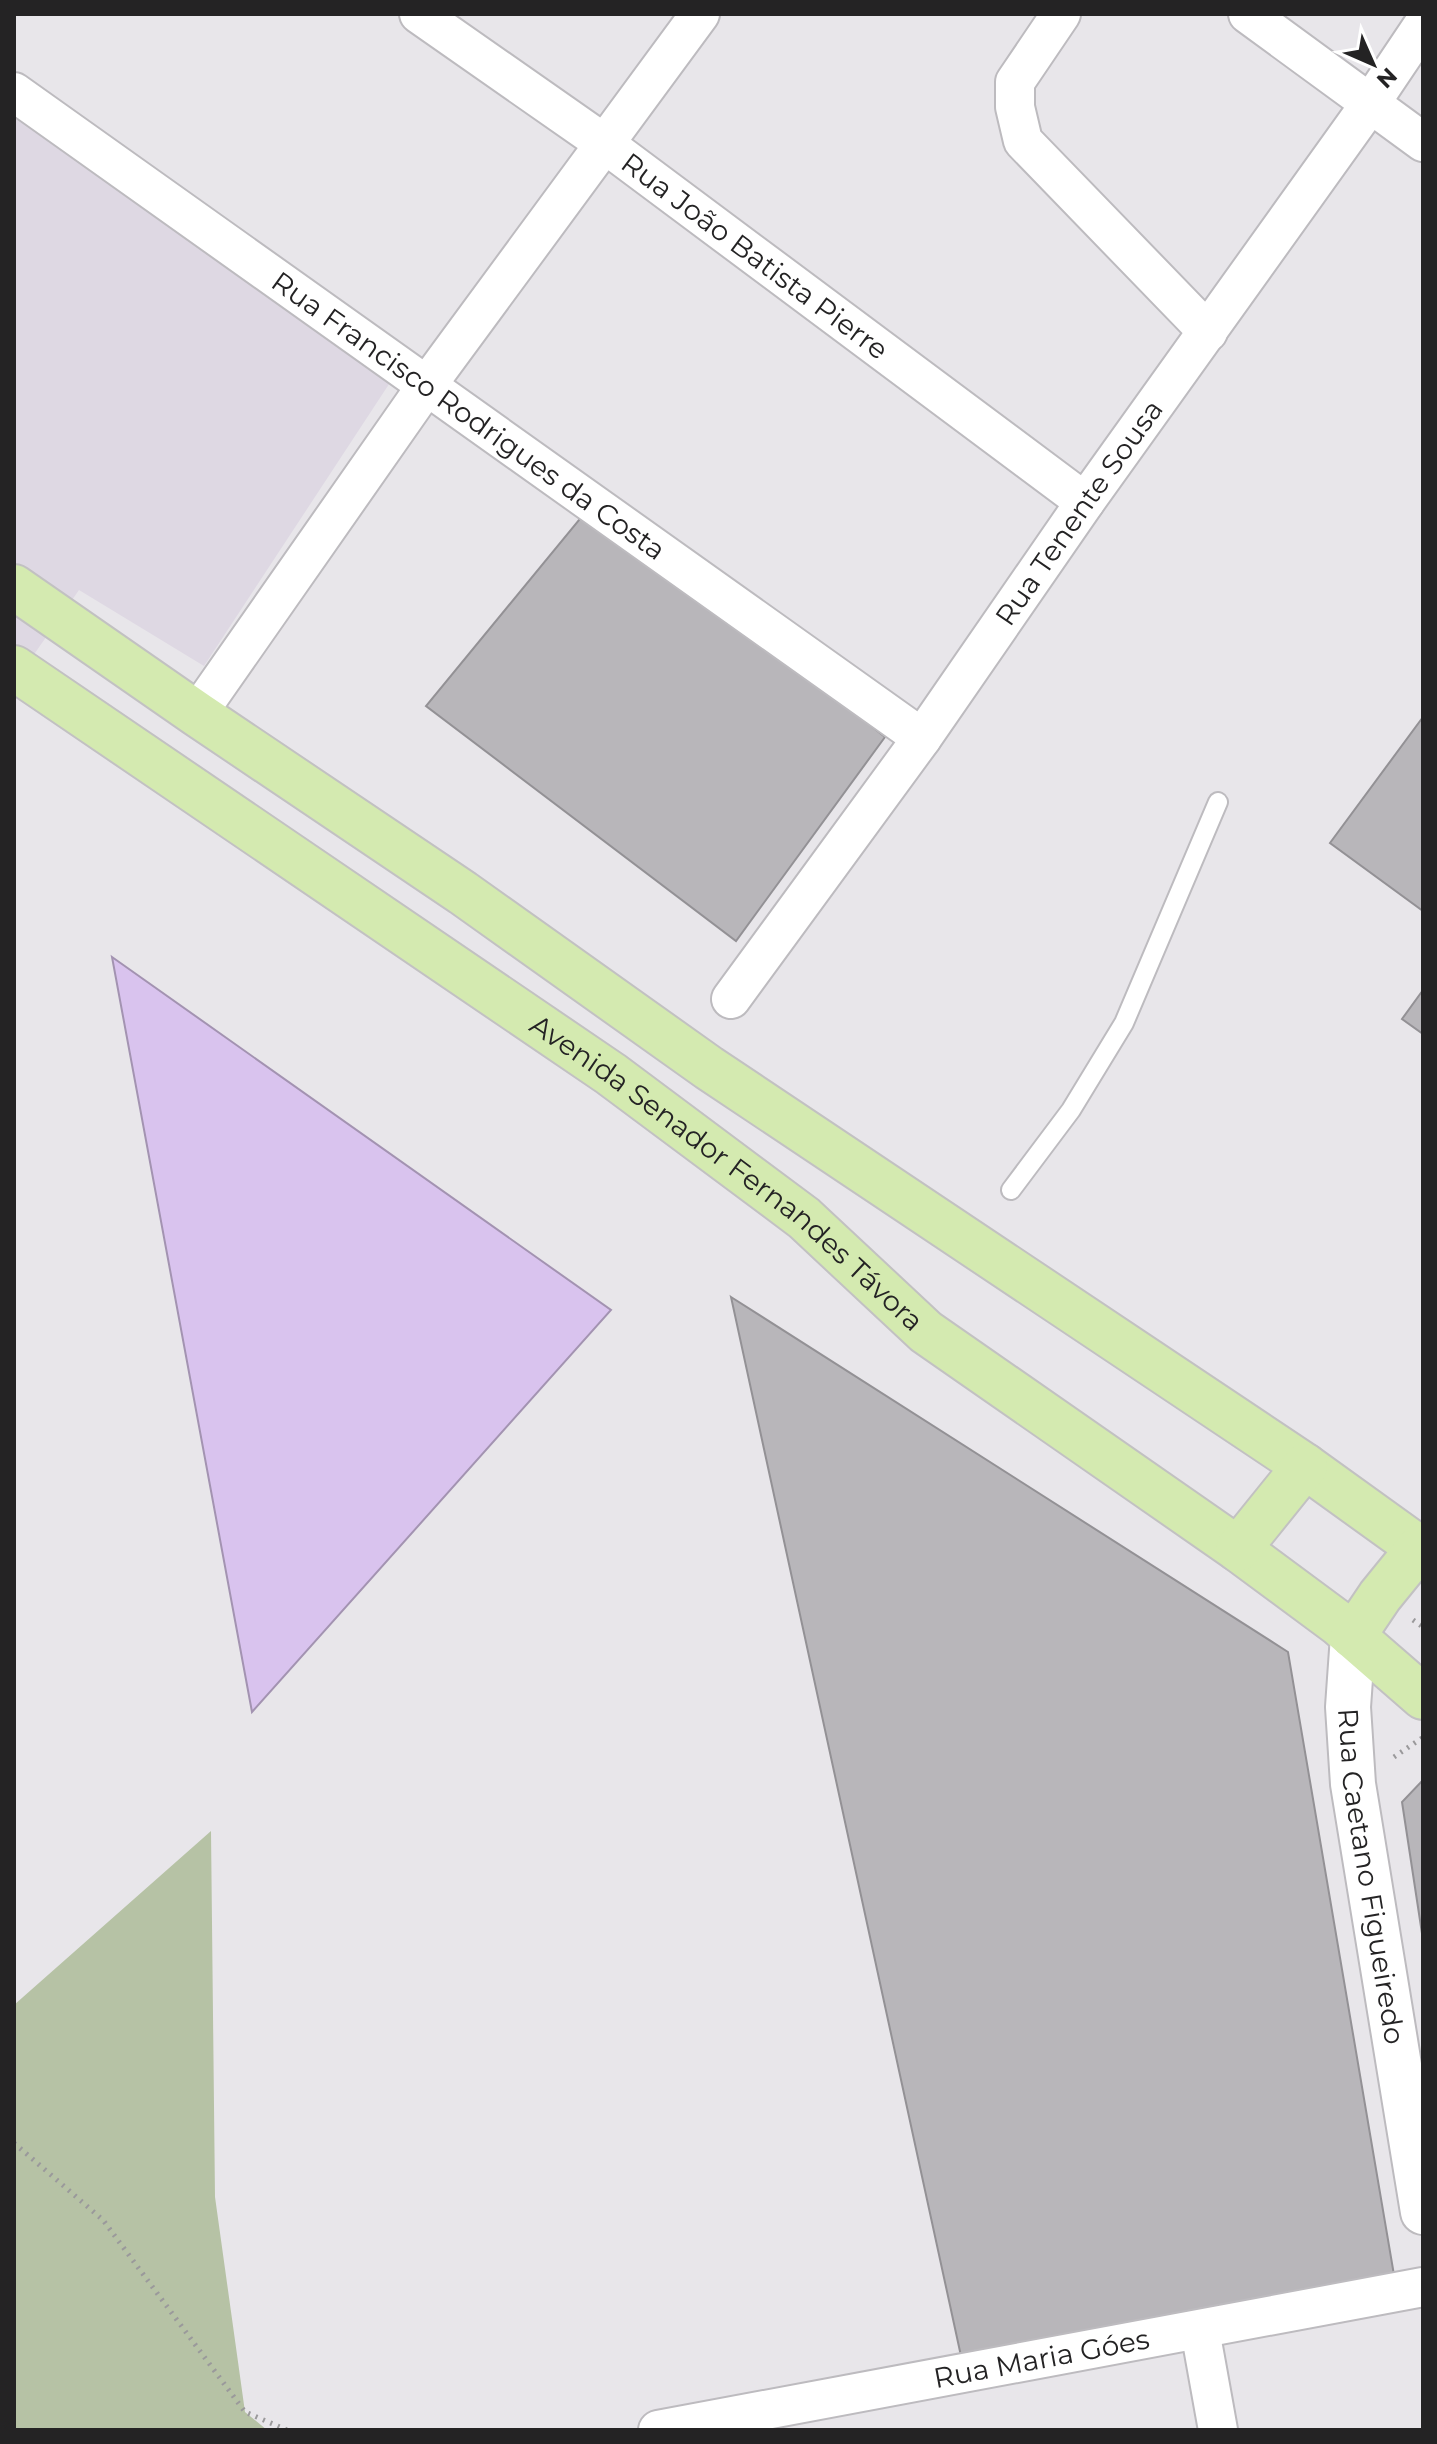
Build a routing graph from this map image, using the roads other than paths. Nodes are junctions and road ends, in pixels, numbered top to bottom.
1 (419, 14) edge
2 (700, 14) edge
3 (1061, 14) edge
4 (1248, 14) edge
5 (1423, 25) edge
6 (14, 92) edge
7 (1370, 104) junction
8 (1423, 142) edge
9 (605, 144) junction
10 (1208, 332) junction
11 (427, 385) junction
12 (1085, 502) junction
13 (14, 587) edge
14 (14, 668) edge
15 (197, 714) junction
16 (922, 738) junction
17 (1218, 802) dead end
18 (731, 999) dead end
19 (1011, 1190) dead end
20 (1305, 1466) junction
21 (1238, 1549) junction
22 (1421, 1549) edge
23 (1353, 1636) junction
24 (1423, 1697) edge
25 (1423, 2212) edge
26 (1423, 2287) edge
27 (1200, 2330) junction
28 (658, 2430) edge
29 (1218, 2430) edge

1 - 9 street, Rua João Batista Pierre
2 - 9 street
3 - 10 street
4 - 7 street
5 - 7 street, Rua Tenente Sousa
6 - 11 street, Rua Francisco Rodrigues da Costa
7 - 8 street
7 - 10 street, Rua Tenente Sousa
9 - 11 street
9 - 12 street, Rua João Batista Pierre
10 - 12 street, Rua Tenente Sousa
11 - 15 street
11 - 16 street, Rua Francisco Rodrigues da Costa
12 - 16 street, Rua Tenente Sousa
13 - 15 main road
14 - 21 main road, Avenida Senador Fernandes Távora
15 - 20 main road
16 - 18 street, Rua Tenente Sousa
17 - 19 lane
20 - 21 main road
20 - 22 main road
21 - 23 main road, Avenida Senador Fernandes Távora
22 - 23 main road
23 - 24 main road, Avenida Senador Fernandes Távora
23 - 25 main road, Rua Caetano Figueiredo
26 - 27 street, Rua Maria Góes
27 - 28 street, Rua Maria Góes
27 - 29 street

